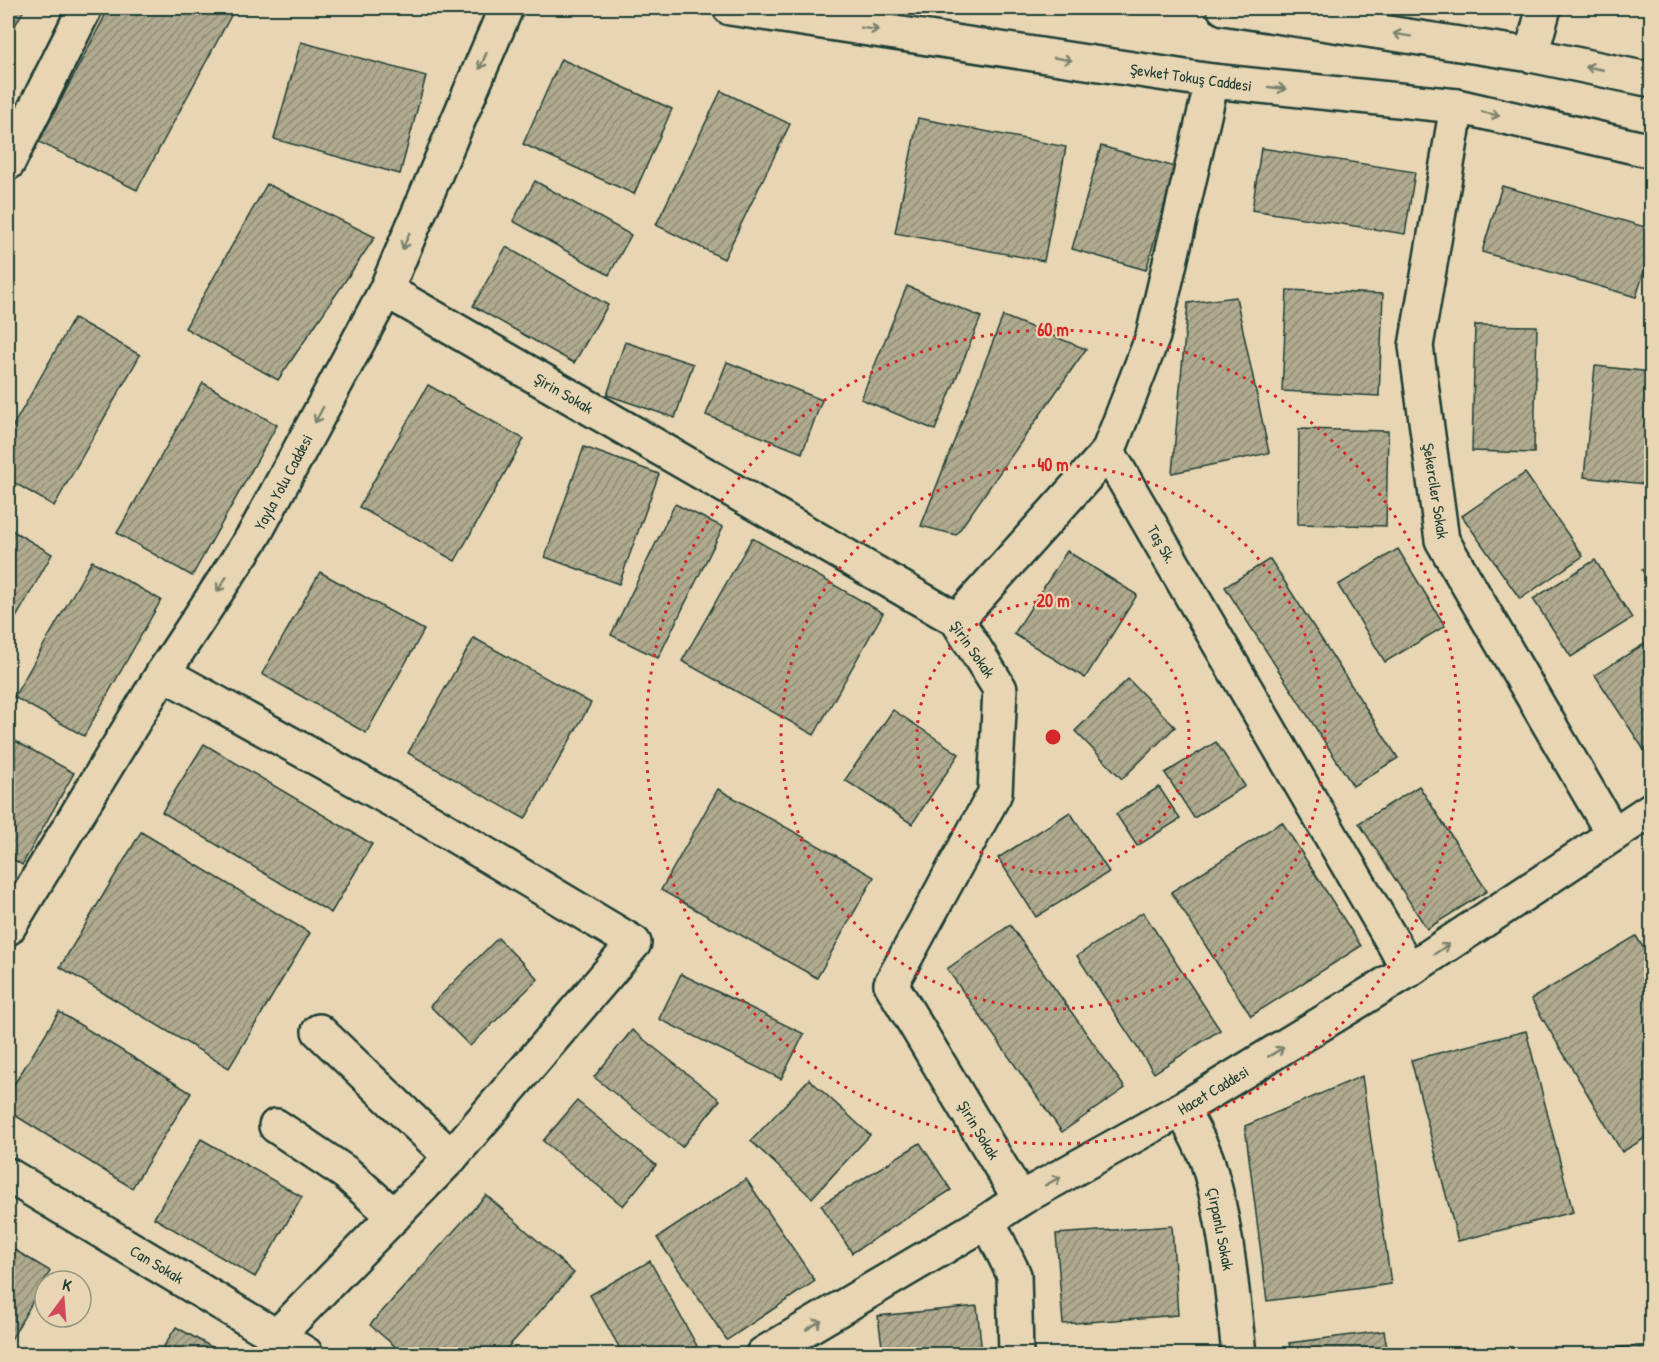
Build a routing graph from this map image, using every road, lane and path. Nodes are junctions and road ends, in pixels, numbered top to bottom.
1 (85, 8) edge
2 (506, 8) edge
3 (730, 8) edge
4 (1224, 8) edge
5 (1544, 8) edge
6 (1531, 55) junction
7 (1652, 80) edge
8 (1212, 81) junction
9 (1457, 106) junction
10 (1652, 151) edge
11 (8, 164) edge
12 (386, 290) junction
13 (1108, 452) junction
14 (957, 620) junction
15 (163, 673) junction
16 (1652, 809) edge
17 (1613, 834) junction
18 (8, 928) edge
19 (1409, 970) junction
20 (320, 1032) dead end
21 (1182, 1109) junction
22 (276, 1126) dead end
23 (451, 1157) junction
24 (8, 1175) edge
25 (1020, 1199) junction
26 (394, 1216) junction
27 (988, 1221) junction
28 (277, 1336) junction
29 (306, 1354) edge
30 (764, 1354) edge
31 (1016, 1354) edge
32 (1239, 1354) edge

1 - 11 street
2 -> 12 street, Yayla Yolu Caddesi
3 -> 8 street, Şevket Tokuş Caddesi
6 -> 4 street
5 - 6 street
7 -> 6 street
8 -> 9 street, Şevket Tokuş Caddesi
8 - 13 street
9 -> 10 street, Şevket Tokuş Caddesi
9 - 17 street, Şekerciler Sokak
12 - 14 street, Şirin Sokak
12 -> 15 street, Yayla Yolu Caddesi
13 - 14 street
13 - 19 street, Taş Sk.
14 - 25 street, Şirin Sokak
15 - 18 street, Yayla Yolu Caddesi
15 - 23 street
16 - 17 street, Hacet Caddesi
19 -> 17 street, Hacet Caddesi
21 -> 19 street, Hacet Caddesi
20 - 23 street
25 -> 21 street, Hacet Caddesi
21 - 32 street, Çirpanlı Sokak
22 - 26 street
23 - 26 street
24 - 28 street, Can Sokak
25 - 27 street, Hacet Caddesi
26 - 28 street
30 -> 27 street, Hacet Caddesi
27 - 31 street
28 - 29 street, Can Sokak

